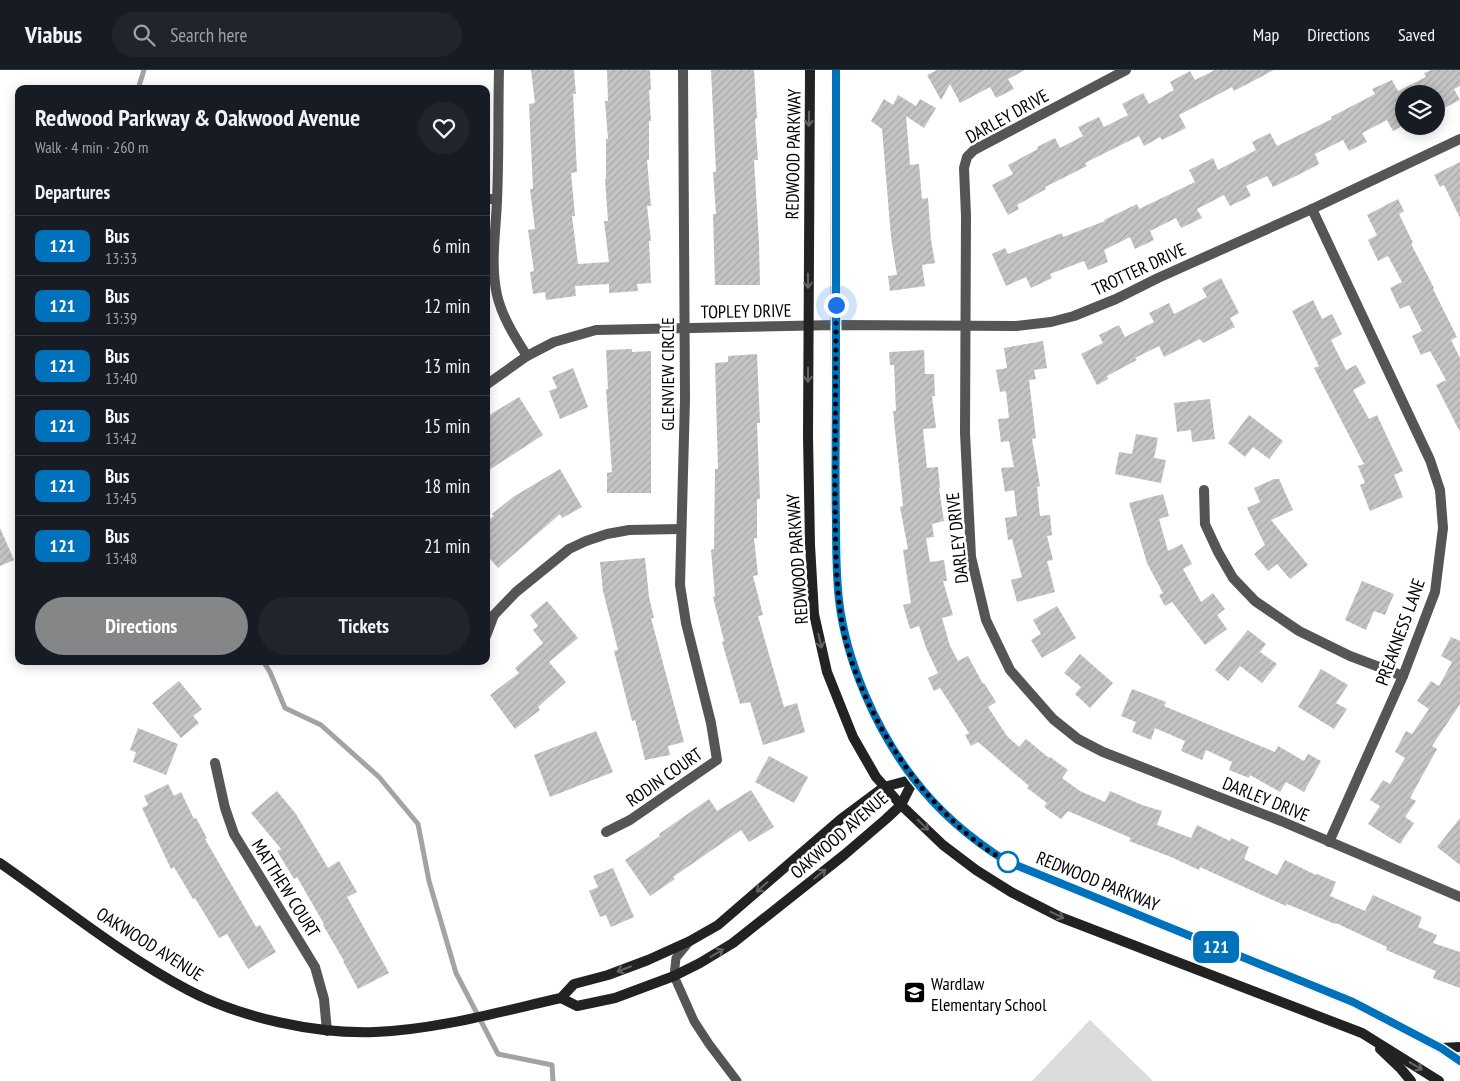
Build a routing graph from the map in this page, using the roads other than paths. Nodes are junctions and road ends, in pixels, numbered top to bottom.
1 (499, 70) edge
2 (683, 70) edge
3 (810, 70) edge
4 (836, 70) edge
5 (1126, 70) edge
6 (1460, 139) edge
7 (490, 198) edge
8 (497, 199) junction
9 (1312, 209) junction
10 (836, 325) junction
11 (809, 326) junction
12 (966, 326) junction
13 (684, 328) junction
14 (527, 356) junction
15 (490, 382) edge
16 (1204, 490) dead end
17 (680, 529) junction
18 (490, 626) edge
19 (698, 675) joint
20 (1403, 676) junction
21 (215, 763) dead end
22 (914, 779) junction
23 (884, 787) junction
24 (901, 805) junction
25 (606, 832) dead end
26 (1329, 842) junction
27 (0, 863) edge
28 (1460, 897) edge
29 (690, 941) junction
30 (674, 976) junction
31 (561, 998) junction
32 (327, 1031) junction
33 (1362, 1033) junction
34 (1460, 1047) edge
35 (1441, 1048) junction
36 (1460, 1061) edge
37 (737, 1081) edge
38 (1411, 1081) edge
39 (1439, 1081) edge

1 - 8 street
2 - 13 street, GLENVIEW CIRCLE
3 -> 11 main road, REDWOOD PARKWAY
4 - 10 main road, REDWOOD PARKWAY
5 - 12 street, DARLEY DRIVE
6 - 9 street, TROTTER DRIVE
7 - 8 street
8 - 14 street
9 - 12 street, TROTTER DRIVE
9 - 20 street, PREAKNESS LANE
10 - 11 street, TROTTER DRIVE
10 - 12 street, TROTTER DRIVE
10 - 22 main road, REDWOOD PARKWAY
11 - 13 street, TOPLEY DRIVE
11 -> 23 main road, REDWOOD PARKWAY
12 - 26 street, DARLEY DRIVE
13 - 14 street, TOPLEY DRIVE
13 - 17 street, GLENVIEW CIRCLE
14 - 15 street, TOPLEY DRIVE
16 - 20 street
17 - 18 street
17 - 19 street, GLENVIEW CIRCLE
19 - 25 street, RODIN COURT
20 - 26 street, PREAKNESS LANE
21 - 32 street, MATTHEW COURT
22 - 23 main road, OAKWOOD AVENUE
22 - 24 main road, OAKWOOD AVENUE
22 - 35 main road, REDWOOD PARKWAY
23 - 24 main road, REDWOOD PARKWAY
23 -> 29 main road, OAKWOOD AVENUE
30 -> 24 main road, OAKWOOD AVENUE
24 -> 33 main road, REDWOOD PARKWAY
26 - 28 street, DARLEY DRIVE
27 - 32 main road, OAKWOOD AVENUE
29 - 30 lane
29 -> 31 main road, OAKWOOD AVENUE
30 - 31 main road, OAKWOOD AVENUE
30 - 37 lane
31 - 32 main road, OAKWOOD AVENUE
33 - 38 main road
33 -> 39 main road, REDWOOD PARKWAY
34 - 35 main road
35 - 36 main road, REDWOOD PARKWAY

